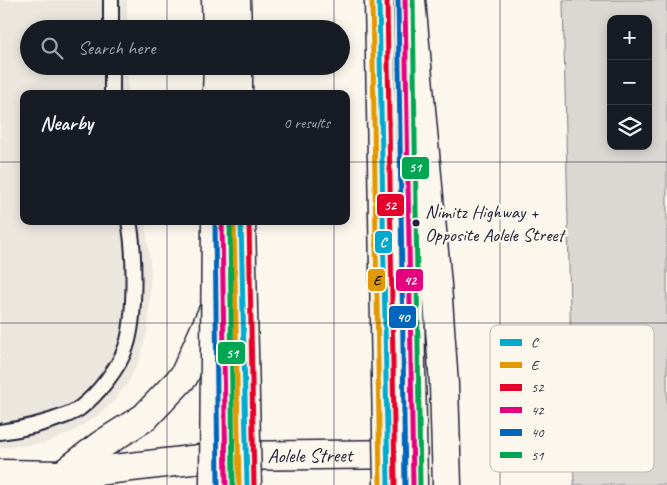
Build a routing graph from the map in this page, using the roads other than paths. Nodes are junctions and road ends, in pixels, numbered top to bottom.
1 (111, 0) edge
2 (217, 0) edge
3 (236, 0) edge
4 (379, 0) edge
5 (405, 0) edge
6 (411, 0) edge
7 (111, 20) edge
8 (218, 20) edge
9 (237, 20) edge
10 (112, 75) edge
11 (218, 75) edge
12 (238, 75) edge
13 (112, 90) edge
14 (218, 90) edge
15 (238, 90) edge
16 (130, 225) edge
17 (216, 225) edge
18 (222, 225) edge
19 (241, 225) edge
20 (223, 288) junction
21 (0, 432) edge
22 (412, 454) junction
23 (226, 456) junction
24 (0, 474) edge
25 (62, 475) junction
26 (87, 485) edge
27 (214, 485) edge
28 (226, 485) edge
29 (247, 485) edge
30 (388, 485) edge
31 (413, 485) edge
32 (447, 485) edge

1 - 7 lane
2 - 8 main road
3 - 9 main road
4 - 30 main road, bridge
5 - 22 main road
6 - 32 main road
10 - 13 lane
11 - 14 main road
12 - 15 main road
16 - 21 lane
17 - 27 main road, bridge
18 - 20 main road
19 - 29 main road, bridge
20 - 23 main road
20 - 25 main road
22 - 23 main road, Aolele Street
22 - 31 main road
23 - 25 main road, Aolele Street
23 - 28 main road
24 - 25 main road, Aolele Street
25 - 26 main road

